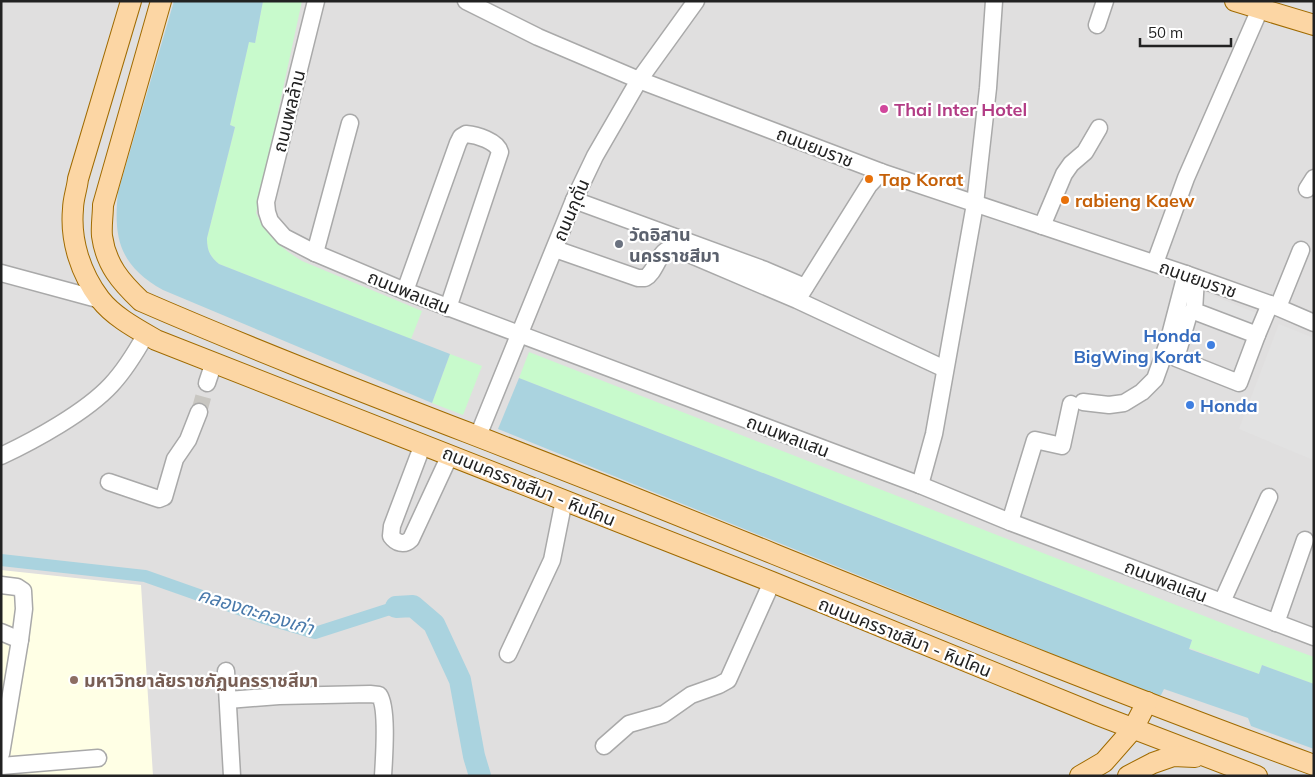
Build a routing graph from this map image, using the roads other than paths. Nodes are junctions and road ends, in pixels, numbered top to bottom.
1 (131, 1) edge
2 (161, 1) edge
3 (316, 1) edge
4 (466, 1) edge
5 (696, 1) edge
6 (994, 1) edge
7 (1104, 1) edge
8 (1235, 1) edge
9 (1260, 9) junction
10 (1097, 25) dead end
11 (1314, 25) edge
12 (639, 80) junction
13 (350, 123) dead end
14 (1099, 128) dead end
15 (881, 172) junction
16 (574, 200) junction
17 (975, 204) junction
18 (270, 221) joint
19 (1042, 226) junction
20 (555, 250) junction
21 (1301, 250) dead end
22 (315, 253) junction
23 (1154, 263) junction
24 (1, 273) edge
25 (1191, 276) junction
26 (405, 291) junction
27 (801, 294) junction
28 (101, 300) junction
29 (1274, 306) junction
30 (448, 308) junction
31 (1194, 311) junction
32 (1314, 323) edge
33 (146, 334) junction
34 (519, 335) junction
35 (1257, 335) junction
36 (214, 362) junction
37 (944, 369) junction
38 (207, 383) tunnel mouth
39 (198, 412) tunnel mouth
40 (478, 436) junction
41 (423, 444) junction
42 (1, 456) edge
43 (459, 458) junction
44 (109, 482) dead end
45 (920, 485) junction
46 (1269, 497) dead end
47 (564, 500) junction
48 (1010, 522) junction
49 (1305, 540) dead end
50 (772, 582) junction
51 (1, 585) edge
52 (1222, 602) junction
53 (1276, 622) junction
54 (1, 632) edge
55 (1314, 637) edge
56 (20, 640) junction
57 (508, 654) dead end
58 (226, 670) dead end
59 (228, 700) junction
60 (1147, 702) junction
61 (1172, 712) junction
62 (1098, 715) junction
63 (1133, 729) junction
64 (1156, 738) junction
65 (604, 746) dead end
66 (1, 754) edge
67 (98, 758) dead end
68 (1209, 758) junction
69 (1104, 762) junction
70 (1314, 765) edge
71 (1, 766) edge
72 (232, 776) edge
73 (383, 776) edge
74 (1080, 776) edge
75 (1123, 776) edge
76 (1128, 776) edge
77 (1257, 776) edge

1 - 28 main road, ถนนนครราชสีมา - หินโคน
2 - 40 main road, ถนนนครราชสีมา - หินโคน
3 - 18 street, ถนนพลล้าน
4 - 12 street, ถนนยมราช
5 - 12 street, ถนนกุดั่น
6 - 17 street
7 - 10 street
8 - 9 main road
9 - 11 main road
9 - 23 street
12 - 15 street, ถนนยมราช
12 - 16 street, ถนนกุดั่น
13 - 22 street
14 - 19 street
15 - 17 street, ถนนยมราช
15 - 27 street
16 - 20 street, ถนนกุดั่น
16 - 27 street
17 - 19 street, ถนนยมราช
17 - 37 street
18 - 22 street, ถนนพลแสน
19 - 23 street, ถนนยมราช
20 - 27 street
20 - 34 street, ถนนกุดั่น
21 - 29 street
22 - 26 street, ถนนพลแสน
23 - 25 street, ถนนยมราช
24 - 28 street
25 - 29 street, ถนนยมราช
25 - 31 street
25 - 48 street
26 - 30 street, ถนนพลแสน
26 - 30 street
27 - 37 street
28 - 33 main road, ถนนนครราชสีมา - หินโคน
29 - 32 street, ถนนยมราช
29 - 35 street
30 - 34 street, ถนนพลแสน
31 - 35 street
31 - 35 street
33 - 36 main road, ถนนนครราชสีมา - หินโคน
33 - 42 street
34 - 40 street, ถนนกุดั่น
34 - 45 street, ถนนพลแสน
36 - 38 street
36 - 41 main road, ถนนนครราชสีมา - หินโคน
37 - 45 street
39 - 44 street
40 - 43 main road
40 - 60 main road, ถนนนครราชสีมา - หินโคน
41 - 43 main road, ถนนนครราชสีมา - หินโคน
41 - 43 street
43 - 47 main road, ถนนนครราชสีมา - หินโคน
45 - 48 street, ถนนพลแสน
46 - 52 street
47 - 50 main road, ถนนนครราชสีมา - หินโคน
47 - 57 street
48 - 52 street, ถนนพลแสน
49 - 53 street
50 - 62 main road, ถนนนครราชสีมา - หินโคน
50 - 65 street
51 - 56 street
52 - 53 street, ถนนพลแสน
53 - 55 street, ถนนพลแสน
54 - 56 street
56 - 66 street
58 - 59 street
59 - 72 street
59 - 73 street
60 - 61 main road, ถนนนครราชสีมา - หินโคน
60 - 63 main road
61 - 64 main road
61 - 70 main road, ถนนนครราชสีมา - หินโคน
62 - 63 main road, ถนนนครราชสีมา - หินโคน
62 - 69 main road
63 - 64 main road, ถนนนครราชสีมา - หินโคน
63 - 69 main road
64 - 68 main road, ถนนนครราชสีมา - หินโคน
64 - 75 main road
67 - 71 street
68 - 76 main road
68 - 77 main road, ถนนนครราชสีมา - หินโคน
69 - 74 main road

